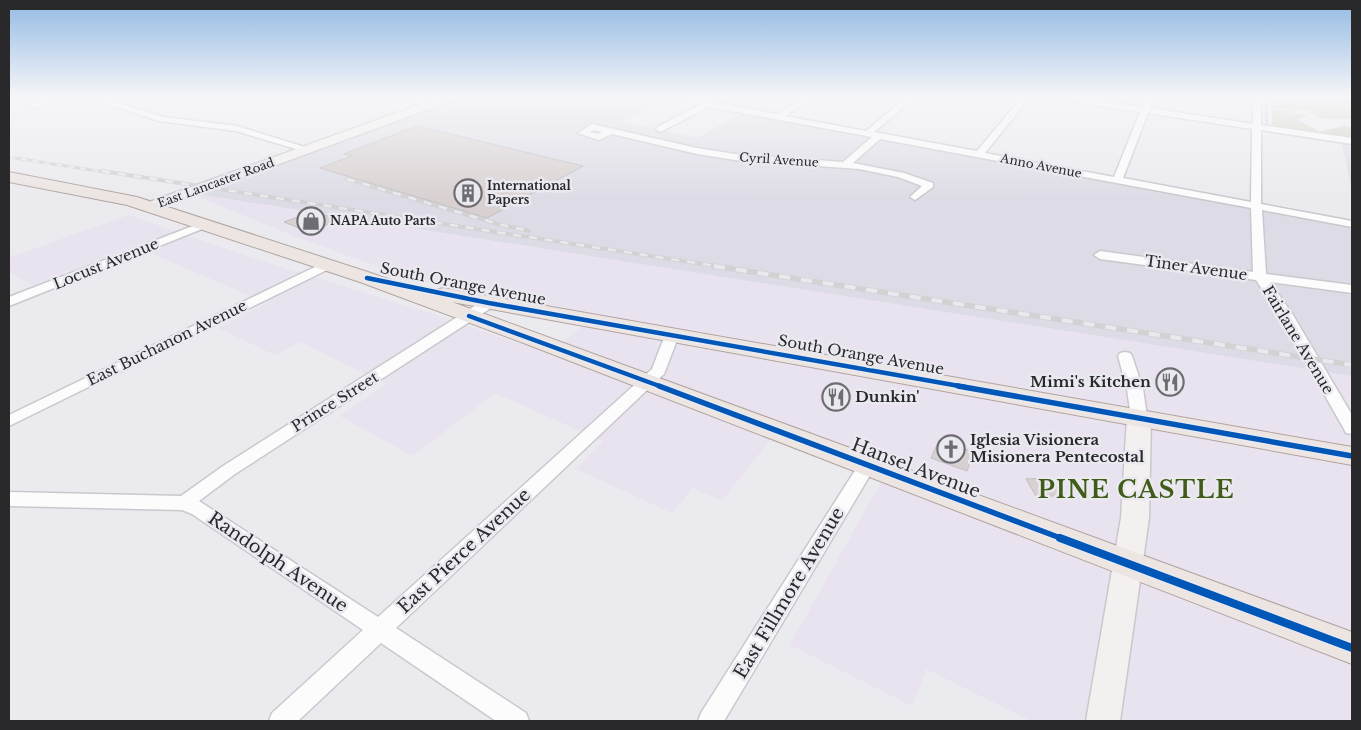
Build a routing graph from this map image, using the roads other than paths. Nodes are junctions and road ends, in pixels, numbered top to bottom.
1 (244, 131) edge
2 (356, 131) edge
3 (610, 131) dead end
4 (840, 131) edge
5 (878, 131) edge
6 (998, 131) edge
7 (1137, 131) edge
8 (1256, 131) edge
9 (1284, 131) edge
10 (871, 138) junction
11 (887, 141) junction
12 (1352, 141) edge
13 (306, 149) junction
14 (979, 155) junction
15 (844, 165) junction
16 (859, 166) junction
17 (9, 177) edge
18 (1118, 181) junction
19 (915, 197) dead end
20 (1256, 206) junction
21 (149, 207) junction
22 (1352, 224) edge
23 (203, 225) junction
24 (1100, 255) dead end
25 (324, 266) junction
26 (1260, 277) junction
27 (367, 278) junction
28 (1352, 290) edge
29 (9, 302) edge
30 (489, 303) junction
31 (469, 316) junction
32 (672, 335) junction
33 (1125, 356) dead end
34 (648, 382) junction
35 (1139, 417) junction
36 (9, 421) edge
37 (1352, 429) edge
38 (1352, 456) edge
39 (867, 464) junction
40 (9, 499) edge
41 (184, 503) junction
42 (1129, 563) junction
43 (380, 629) junction
44 (1352, 648) edge
45 (281, 721) edge
46 (517, 721) edge
47 (710, 721) edge
48 (1103, 721) edge

1 - 13 street
2 - 13 street, East Lancaster Road
3 - 15 street, Cyril Avenue
4 - 10 street, Anno Avenue
5 - 10 street
6 - 14 street
7 - 18 street
8 - 20 street, Fairlane Avenue
9 - 12 street
10 - 11 street, Anno Avenue
10 - 15 street
11 - 14 street, Anno Avenue
11 - 16 street
13 - 21 street, East Lancaster Road
14 - 18 street, Anno Avenue
15 - 16 street, Cyril Avenue
16 - 19 street, Cyril Avenue
17 - 21 main road, South Orange Avenue
18 - 20 street, Anno Avenue
20 - 22 street, Anno Avenue
20 - 26 street, Fairlane Avenue
21 - 23 main road, South Orange Avenue
23 - 25 main road, South Orange Avenue
23 - 29 street, Locust Avenue
24 - 26 street, Tiner Avenue
25 - 27 main road, South Orange Avenue
25 - 36 street, East Buchanon Avenue
26 - 28 street, Tiner Avenue
26 - 37 street, Fairlane Avenue
27 - 30 main road, South Orange Avenue
27 - 31 main road, South Orange Avenue
30 - 31 street, Prince Street
30 - 32 main road, South Orange Avenue
31 - 34 main road, Hansel Avenue
31 - 41 street, Prince Street
32 - 34 street, East Pierce Avenue
32 - 35 main road, South Orange Avenue
33 - 35 street
34 - 39 main road, Hansel Avenue
34 - 43 street, East Pierce Avenue
35 - 38 main road, South Orange Avenue
35 - 42 street
39 - 42 main road, Hansel Avenue
39 - 47 street, East Fillmore Avenue
40 - 41 street, Randolph Avenue
41 - 43 street, Randolph Avenue
42 - 44 main road, Hansel Avenue
42 - 48 street
43 - 45 street, East Pierce Avenue
43 - 46 street, Randolph Avenue

